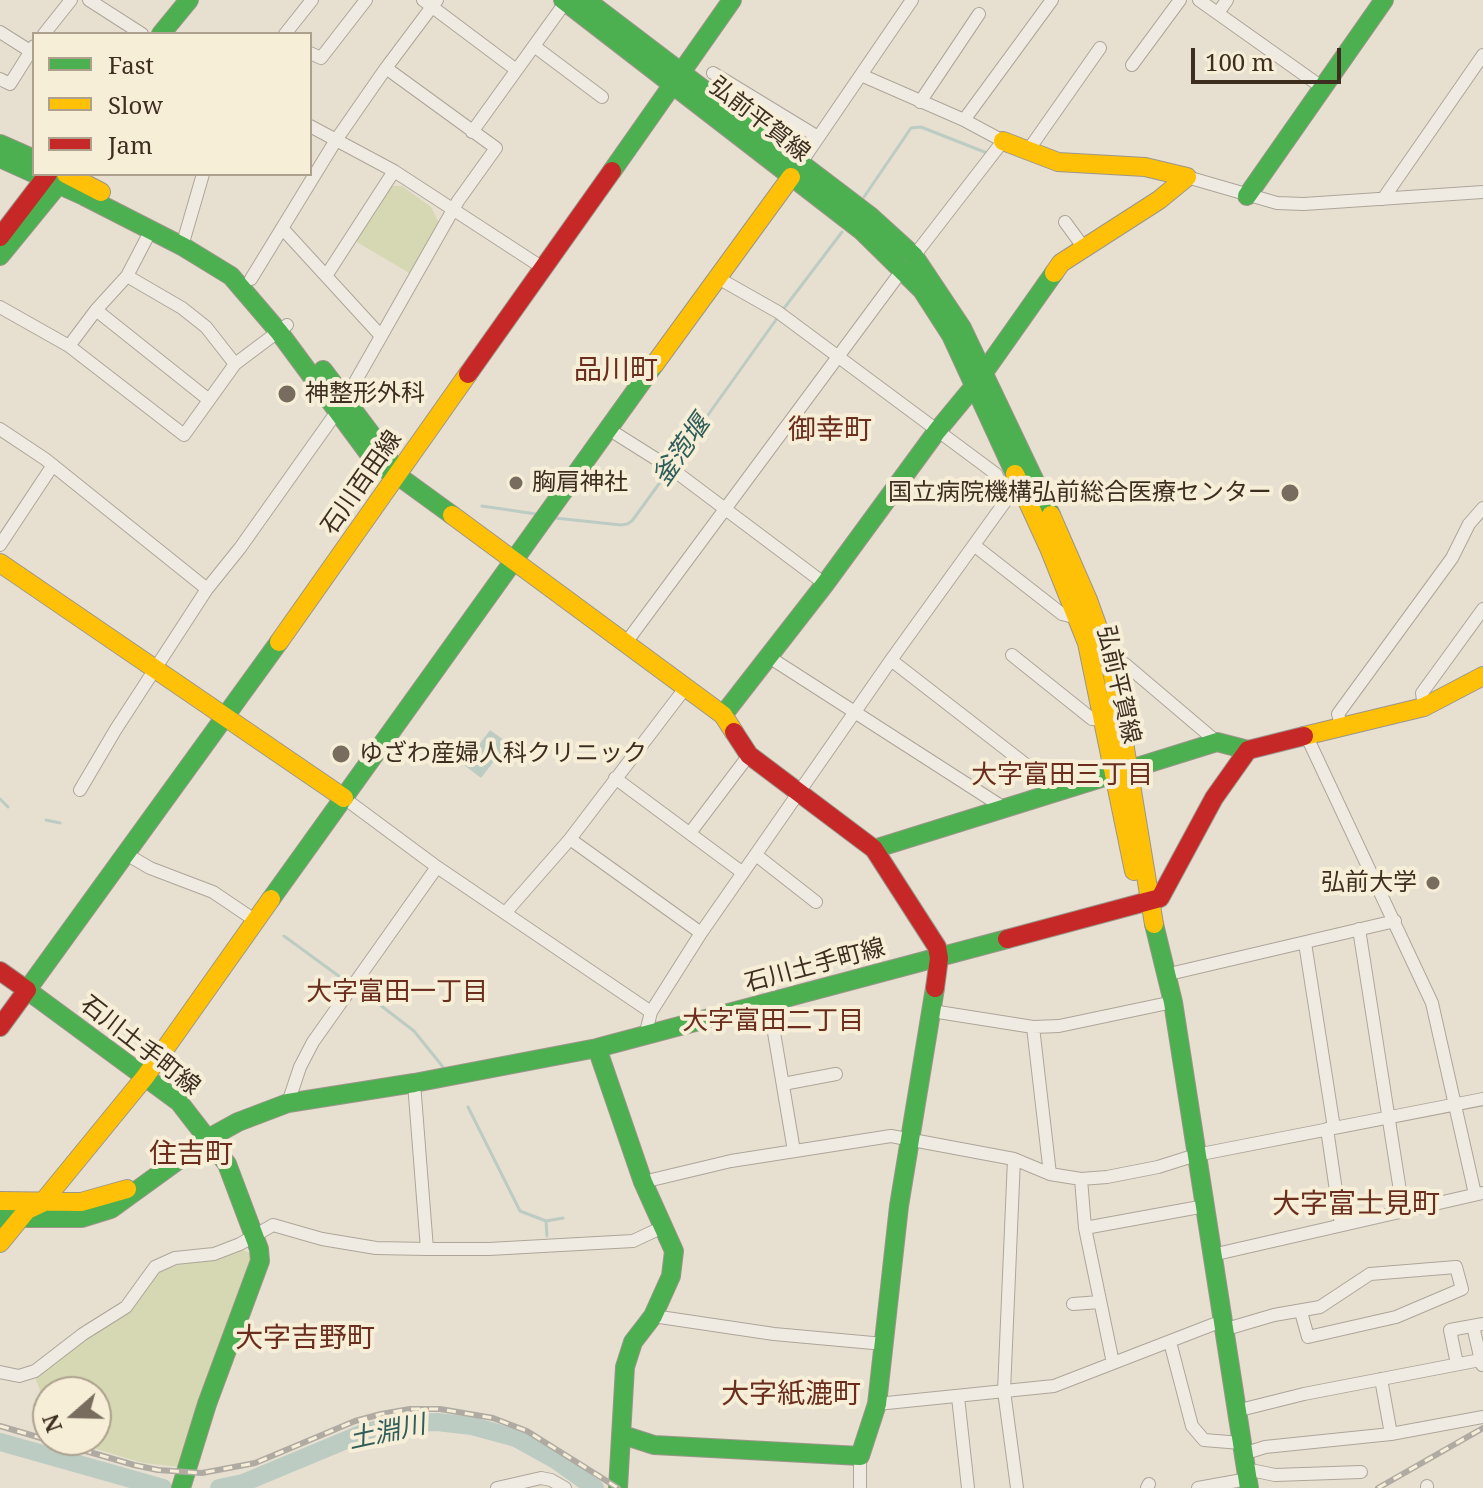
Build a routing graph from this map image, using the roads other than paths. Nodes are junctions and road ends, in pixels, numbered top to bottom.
1 (71, 0) edge
2 (89, 0) edge
3 (191, 0) edge
4 (312, 0) edge
5 (366, 0) edge
6 (586, 0) edge
7 (732, 0) edge
8 (912, 0) edge
9 (1052, 0) edge
10 (1180, 0) edge
11 (1199, 0) edge
12 (1227, 0) edge
13 (1384, 0) edge
14 (565, 1) edge
15 (431, 2) edge
16 (1218, 13) junction
17 (979, 14) dead end
18 (0, 32) edge
19 (46, 32) edge
20 (139, 32) edge
21 (163, 32) edge
22 (177, 32) edge
23 (287, 32) edge
24 (534, 46) junction
25 (32, 48) edge
26 (1100, 48) dead end
27 (312, 54) edge
28 (1483, 55) edge
29 (1132, 65) dead end
30 (386, 68) junction
31 (515, 69) junction
32 (713, 73) dead end
33 (861, 75) junction
34 (677, 77) junction
35 (0, 79) edge
36 (1323, 88) junction
37 (602, 97) dead end
38 (920, 102) junction
39 (964, 120) junction
40 (312, 127) edge
41 (472, 132) junction
42 (818, 137) junction
43 (336, 140) junction
44 (1003, 141) junction
45 (0, 144) edge
46 (1027, 152) junction
47 (0, 158) edge
48 (32, 158) edge
49 (32, 168) edge
50 (796, 170) junction
51 (394, 171) junction
52 (202, 176) edge
53 (58, 177) edge
54 (1187, 177) junction
55 (1483, 192) edge
56 (1247, 196) junction
57 (1383, 199) junction
58 (452, 211) junction
59 (1065, 222) dead end
60 (282, 228) junction
61 (151, 230) junction
62 (0, 237) edge
63 (184, 241) junction
64 (1084, 248) junction
65 (0, 256) edge
66 (908, 262) junction
67 (543, 268) junction
68 (127, 276) junction
69 (326, 276) junction
70 (718, 278) junction
71 (251, 279) junction
72 (0, 307) edge
73 (96, 310) junction
74 (283, 328) junction
75 (381, 336) junction
76 (69, 346) junction
77 (839, 355) junction
78 (235, 364) junction
79 (980, 378) junction
80 (209, 400) junction
81 (342, 404) junction
82 (0, 429) edge
83 (610, 430) junction
84 (937, 431) junction
85 (53, 465) junction
86 (397, 475) junction
87 (1483, 508) edge
88 (726, 509) junction
89 (0, 545) edge
90 (975, 546) junction
91 (514, 560) junction
92 (2, 567) edge
93 (825, 584) junction
94 (207, 589) junction
95 (1483, 609) edge
96 (1077, 618) junction
97 (625, 644) junction
98 (1012, 655) dead end
99 (769, 657) junction
100 (891, 660) junction
101 (1111, 664) junction
102 (156, 669) junction
103 (1483, 676) edge
104 (686, 687) junction
105 (1424, 707) junction
106 (855, 714) junction
107 (226, 715) junction
108 (723, 715) junction
109 (1103, 720) junction
110 (1342, 729) junction
111 (1307, 737) junction
112 (1217, 742) junction
113 (1248, 750) junction
114 (749, 755) junction
115 (1121, 772) junction
116 (615, 778) junction
117 (80, 790) dead end
118 (1060, 791) junction
119 (798, 794) junction
120 (344, 798) junction
121 (1004, 808) junction
122 (690, 833) junction
123 (570, 839) junction
124 (874, 849) junction
125 (126, 854) junction
126 (756, 855) junction
127 (437, 867) junction
128 (743, 873) junction
129 (816, 902) dead end
130 (1148, 902) junction
131 (506, 912) junction
132 (256, 921) junction
133 (1395, 921) junction
134 (1359, 929) junction
135 (701, 933) junction
136 (1305, 943) junction
137 (939, 958) junction
138 (0, 971) edge
139 (1165, 975) junction
140 (27, 990) junction
141 (1173, 1002) junction
142 (769, 1003) junction
143 (932, 1011) junction
144 (651, 1012) junction
145 (0, 1027) edge
146 (1033, 1027) junction
147 (645, 1036) junction
148 (597, 1048) junction
149 (836, 1074) dead end
150 (145, 1077) junction
151 (414, 1083) junction
152 (783, 1084) junction
153 (1483, 1099) edge
154 (288, 1103) junction
155 (1454, 1105) junction
156 (1390, 1117) junction
157 (1331, 1128) junction
158 (209, 1138) junction
159 (910, 1139) junction
160 (794, 1151) junction
161 (1196, 1155) junction
162 (1014, 1159) junction
163 (1050, 1174) junction
164 (149, 1179) junction
165 (1081, 1179) junction
166 (643, 1182) junction
167 (1479, 1193) edge
168 (0, 1201) edge
169 (42, 1203) junction
170 (1205, 1206) junction
171 (1403, 1210) junction
172 (0, 1218) edge
173 (21, 1219) junction
174 (1341, 1225) junction
175 (663, 1227) junction
176 (1085, 1228) junction
177 (254, 1235) junction
178 (0, 1243) edge
179 (427, 1249) junction
180 (1212, 1255) junction
181 (1100, 1302) junction
182 (1073, 1304) dead end
183 (1301, 1312) junction
184 (653, 1316) junction
185 (1223, 1325) junction
186 (1478, 1325) edge
187 (1170, 1342) junction
188 (884, 1344) junction
189 (1113, 1363) junction
190 (1457, 1364) junction
191 (1481, 1364) edge
192 (0, 1372) edge
193 (1381, 1379) junction
194 (1004, 1391) junction
195 (958, 1397) junction
196 (877, 1404) junction
197 (1236, 1411) junction
198 (1483, 1417) edge
199 (1391, 1434) junction
200 (623, 1435) junction
201 (860, 1456) junction
202 (1245, 1466) edge
203 (1361, 1472) dead end
204 (182, 1484) edge
205 (497, 1488) edge
206 (565, 1488) edge
207 (618, 1488) edge
208 (860, 1488) edge
209 (968, 1488) edge
210 (1017, 1488) edge
211 (1198, 1488) edge

1 - 19 street
2 - 20 street
3 - 21 street
3 - 22 street
4 - 23 street
5 - 27 street
6 - 34 street, 弘前平賀線
7 - 34 street, 石川百田線
8 - 33 street
9 - 39 street
10 - 29 street
11 - 16 street
12 - 16 street
13 - 36 street
14 - 24 street
14 - 34 street, 弘前平賀線
15 - 30 street
15 - 31 street
16 - 36 street
17 - 38 street
18 - 25 street
24 - 31 street
24 - 37 street
25 - 35 street
26 - 46 street
28 - 57 street
30 - 41 street
30 - 43 street
31 - 41 street
32 - 42 street
33 - 38 street
33 - 42 street
34 - 50 street, 弘前平賀線
34 - 67 street, 石川百田線
36 - 56 street
38 - 39 street
39 - 44 street
40 - 43 street
41 - 58 street
42 - 50 street
43 - 51 street
43 - 60 street
44 - 46 street
44 - 66 street
45 - 48 street
46 - 54 street
47 - 49 street
50 - 66 street, 弘前平賀線
50 - 70 street
51 - 58 street
51 - 69 street
52 - 63 street
53 - 61 street
53 - 62 street
53 - 63 street
53 - 65 street
54 - 56 street
54 - 64 street
55 - 57 street
56 - 57 street
58 - 67 street
58 - 75 street
59 - 64 street
60 - 69 street
60 - 71 street
61 - 63 street
61 - 68 street
63 - 71 street
63 - 74 street
64 - 79 street
66 - 77 street
66 - 79 street, 弘前平賀線
67 - 86 street, 石川百田線
68 - 73 street
68 - 78 street
69 - 75 street
70 - 77 street
70 - 83 street
71 - 74 street
72 - 76 street
73 - 76 street
73 - 80 street
74 - 78 street
74 - 81 street
75 - 81 street
76 - 80 street
77 - 84 street
77 - 88 street
78 - 80 street
79 - 84 street
79 - 96 street, 弘前平賀線
79 - 101 street, 弘前平賀線
81 - 86 street
81 - 94 street
82 - 85 street
83 - 88 street
83 - 91 street
84 - 90 street
84 - 93 street
85 - 89 street
85 - 94 street
86 - 91 street
86 - 107 street, 石川百田線
87 - 110 street
88 - 93 street
88 - 97 street
90 - 96 street
90 - 100 street
91 - 97 street
91 - 120 street
92 - 102 street
93 - 99 street
94 - 102 street
95 - 105 street
96 - 109 street, 弘前平賀線
97 - 104 street
98 - 109 street
99 - 106 street
99 - 108 street
100 - 106 street
100 - 118 street
101 - 112 street
101 - 115 street, 弘前平賀線
102 - 107 street
102 - 117 street
103 - 105 street
104 - 108 street
104 - 116 street
105 - 110 street
106 - 119 street
106 - 121 street
107 - 120 street
107 - 125 street, 石川百田線
108 - 114 street
109 - 115 street, 弘前平賀線
110 - 111 street
111 - 113 street
111 - 133 street
112 - 113 street
112 - 115 street
113 - 130 street
114 - 119 street
114 - 122 street
115 - 118 street
115 - 130 street, 弘前平賀線
116 - 122 street
116 - 123 street
118 - 121 street
119 - 124 street
119 - 126 street
120 - 127 street
120 - 132 street
121 - 124 street
122 - 128 street
123 - 131 street
123 - 135 street
124 - 137 street
125 - 132 street
125 - 140 street, 石川百田線
126 - 128 street
126 - 129 street
127 - 131 street
127 - 154 street
128 - 135 street
130 - 137 street, 石川土手町線
130 - 139 street, 弘前平賀線
131 - 144 street
132 - 150 street
133 - 134 street
133 - 155 street
134 - 136 street
134 - 156 street
135 - 144 street
136 - 139 street
136 - 157 street
137 - 142 street, 石川土手町線
137 - 143 street
138 - 140 street, 石川土手町線
139 - 141 street, 弘前平賀線
140 - 145 street, 石川百田線
140 - 150 street, 石川土手町線
141 - 146 street
141 - 161 street, 弘前平賀線
142 - 147 street, 石川土手町線
142 - 152 street
143 - 146 street
143 - 159 street
144 - 147 street
146 - 163 street
147 - 148 street, 石川土手町線
148 - 151 street, 石川土手町線
148 - 166 street
149 - 152 street
150 - 158 street, 石川土手町線
150 - 169 street
151 - 154 street, 石川土手町線
151 - 179 street
152 - 160 street
153 - 155 street
154 - 158 street, 石川土手町線
155 - 156 street
155 - 167 street
156 - 157 street
156 - 171 street
157 - 161 street
157 - 174 street
158 - 164 street
158 - 177 street
159 - 160 street
159 - 162 street
159 - 188 street
160 - 166 street
161 - 165 street
161 - 170 street, 弘前平賀線
162 - 163 street
162 - 194 street
163 - 165 street
164 - 169 street
164 - 173 street
165 - 176 street
166 - 175 street
167 - 171 street
168 - 169 street
169 - 173 street
170 - 176 street
170 - 180 street, 弘前平賀線
171 - 174 street
172 - 173 street
173 - 178 street
174 - 180 street
175 - 179 street
175 - 184 street
176 - 181 street
177 - 179 street
177 - 192 street
177 - 204 street
180 - 185 street, 弘前平賀線
181 - 182 street
181 - 189 street
183 - 183 street
183 - 185 street
184 - 188 street
184 - 200 street
185 - 187 street
185 - 197 street, 弘前平賀線
186 - 190 street
186 - 191 street
187 - 189 street
187 - 202 street
188 - 196 street
189 - 194 street
190 - 191 street
190 - 193 street
193 - 197 street
193 - 199 street
194 - 195 street
194 - 210 street
195 - 196 street
195 - 209 street
196 - 201 street
197 - 202 street, 弘前平賀線
198 - 199 street
199 - 202 street
200 - 201 street
200 - 207 street
201 - 208 street
202 - 203 street
202 - 211 street
205 - 206 street

